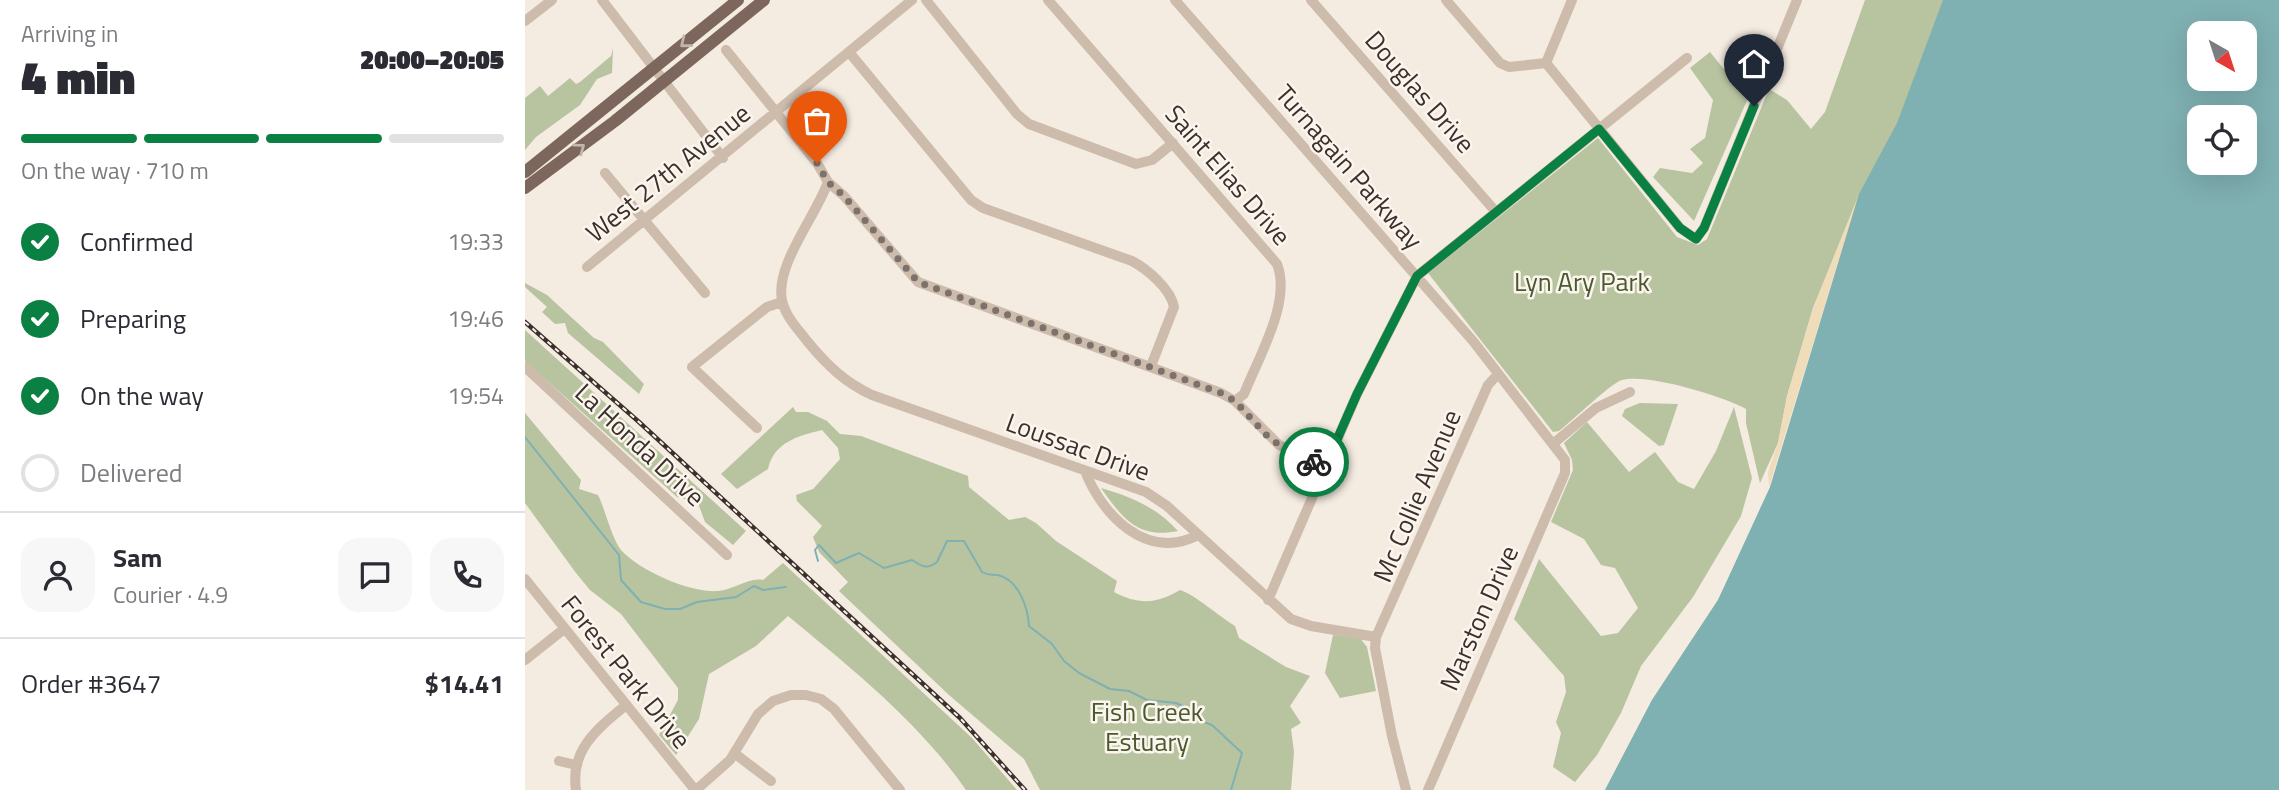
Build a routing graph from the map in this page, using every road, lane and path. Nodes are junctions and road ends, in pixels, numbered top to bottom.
1 (552, 0) edge
2 (602, 0) edge
3 (739, 0) edge
4 (764, 0) edge
5 (912, 0) edge
6 (926, 0) edge
7 (1048, 0) edge
8 (1175, 0) edge
9 (1311, 0) edge
10 (1446, 0) edge
11 (1572, 0) edge
12 (1797, 0) edge
13 (525, 21) edge
14 (726, 50) dead end
15 (849, 52) junction
16 (1687, 58) dead end
17 (1546, 63) junction
18 (654, 69) junction
19 (663, 82) junction
20 (776, 112) junction
21 (1599, 129) junction
22 (1173, 143) junction
23 (723, 158) junction
24 (525, 172) edge
25 (605, 173) dead end
26 (828, 182) junction
27 (525, 188) edge
28 (1496, 212) junction
29 (644, 221) junction
30 (587, 267) dead end
31 (1417, 276) junction
32 (705, 293) dead end
33 (782, 302) junction
34 (1151, 366) junction
35 (525, 367) edge
36 (1498, 374) junction
37 (1630, 392) dead end
38 (1235, 401) junction
39 (757, 428) dead end
40 (1554, 443) junction
41 (1566, 463) joint
42 (1325, 467) junction
43 (1085, 471) junction
44 (1198, 535) junction
45 (727, 555) dead end
46 (525, 579) edge
47 (1268, 600) junction
48 (564, 629) junction
49 (1376, 637) junction
50 (525, 660) edge
51 (625, 706) junction
52 (734, 753) junction
53 (559, 761) dead end
54 (576, 765) junction
55 (771, 781) dead end
56 (576, 790) edge
57 (695, 790) edge
58 (900, 790) edge
59 (1406, 790) edge
60 (1428, 790) edge

1 - 13 street
2 - 18 street
3 -> 18 main road
4 - 19 main road
5 - 15 street, West 27th Avenue
6 - 22 street
7 - 22 street, Saint Elias Drive
8 - 31 street, Turnagain Parkway
9 - 28 street, Douglas Drive
10 - 17 street
11 - 17 street
12 - 21 street
14 - 20 street
15 - 20 street, West 27th Avenue
15 - 34 street
16 - 21 street
17 - 21 street
18 - 19 street
18 - 24 main road
19 - 23 street
27 -> 19 main road
20 - 23 street, West 27th Avenue
20 - 26 street
21 - 28 street
22 - 38 street, Saint Elias Drive
23 - 29 street, West 27th Avenue
25 - 29 street
26 - 33 street
26 - 34 street
28 - 31 street
29 - 30 street, West 27th Avenue
29 - 32 street
31 - 36 street, Turnagain Parkway
31 - 42 street
33 - 39 street
33 - 43 street, Loussac Drive
34 - 38 street
35 - 45 street, La Honda Drive
36 - 40 street, Turnagain Parkway
36 - 49 street, Mc Collie Avenue
37 - 40 street
38 - 42 street
40 - 41 street, Turnagain Parkway
41 - 60 street, Marston Drive
42 - 47 street
43 - 44 street, Loussac Drive
43 - 44 street
44 - 47 street, Loussac Drive
46 - 48 street, Forest Park Drive
47 - 49 street, Loussac Drive
48 - 50 street
48 - 51 street, Forest Park Drive
49 - 59 street
51 - 54 street
51 - 57 street, Forest Park Drive
52 - 55 street
52 - 57 street
52 - 58 street
53 - 54 street
54 - 56 street

